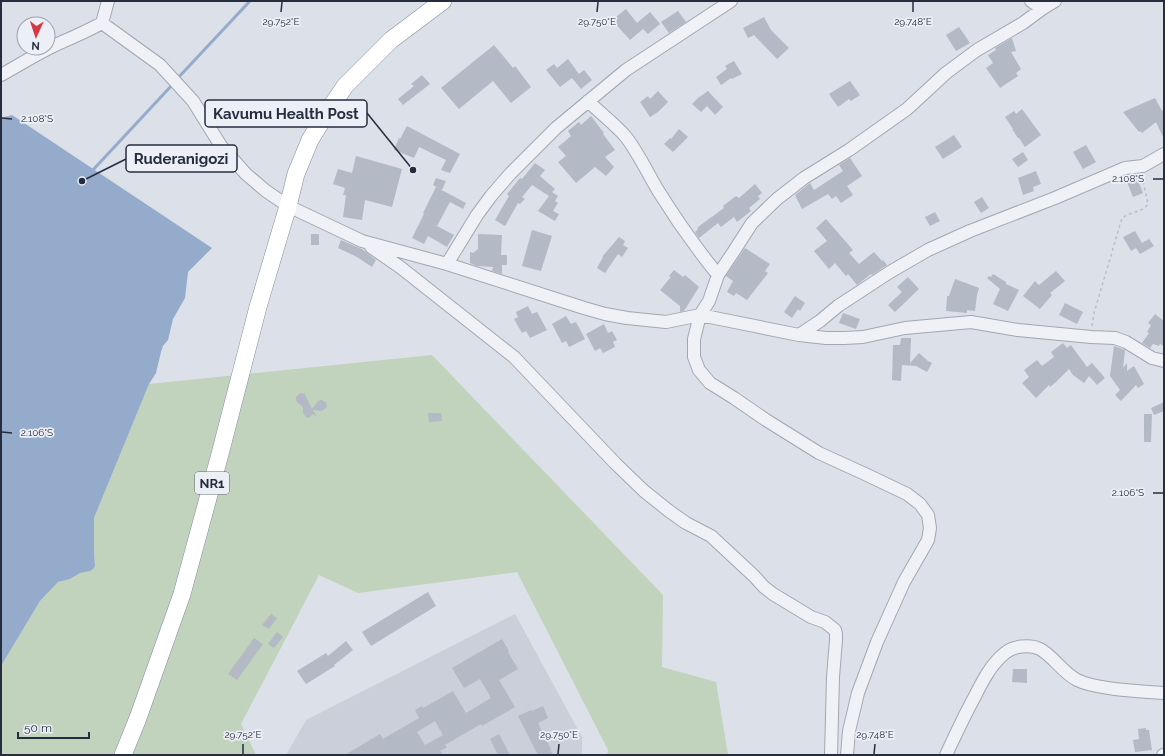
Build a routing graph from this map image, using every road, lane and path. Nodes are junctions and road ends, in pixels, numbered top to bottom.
1 (108, 1) edge
2 (443, 1) edge
3 (731, 1) edge
4 (1031, 1) edge
5 (1055, 1) edge
6 (1042, 9) junction
7 (102, 23) junction
8 (1, 75) edge
9 (588, 101) junction
10 (1164, 154) edge
11 (1143, 166) junction
12 (288, 206) junction
13 (362, 241) junction
14 (447, 264) junction
15 (718, 275) junction
16 (700, 315) junction
17 (799, 335) junction
18 (1091, 337) junction
19 (1164, 361) edge
20 (1164, 693) edge
21 (123, 755) edge
22 (831, 755) edge
23 (847, 755) edge
24 (946, 755) edge

1 - 7 street
2 - 12 highway, NR1
3 - 9 street
4 - 6 street
5 - 6 street
6 - 15 street
7 - 8 street
7 - 12 street
9 - 14 street
9 - 15 street
10 - 11 street
11 - 17 street
11 - 18 path
12 - 13 street
12 - 21 highway, NR1
13 - 14 street
13 - 22 street
14 - 16 street
15 - 16 street
16 - 17 street
16 - 23 street
17 - 18 street
18 - 19 street
20 - 24 street

